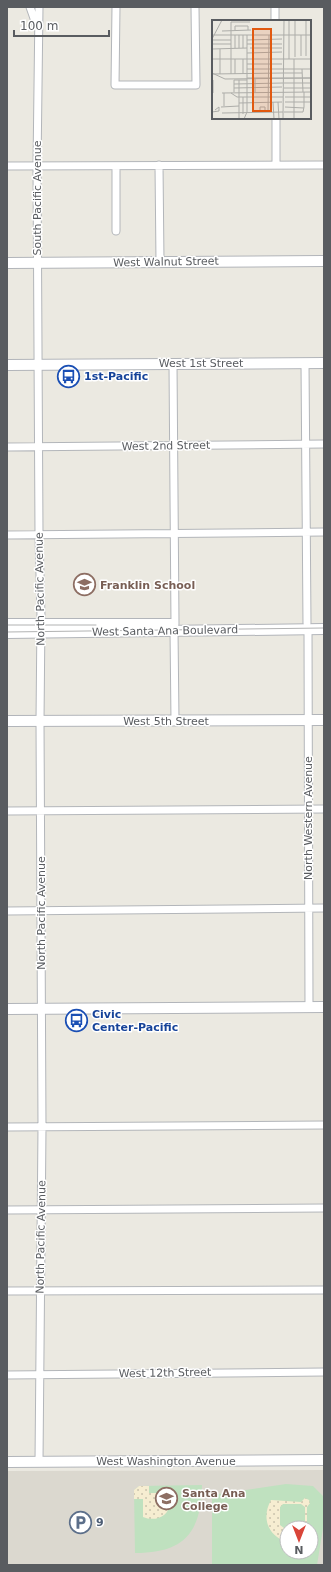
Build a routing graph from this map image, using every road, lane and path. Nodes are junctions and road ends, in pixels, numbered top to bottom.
1 (30, 7) edge
2 (38, 7) edge
3 (116, 7) edge
4 (195, 7) edge
5 (275, 7) edge
6 (275, 20) edge
7 (38, 32) junction
8 (276, 119) edge
9 (276, 165) junction
10 (324, 165) edge
11 (7, 166) edge
12 (37, 166) junction
13 (116, 166) junction
14 (159, 166) junction
15 (116, 231) dead end
16 (324, 261) edge
17 (160, 262) junction
18 (7, 263) edge
19 (37, 263) junction
20 (305, 363) junction
21 (324, 363) edge
22 (173, 364) junction
23 (7, 365) edge
24 (38, 365) junction
25 (324, 444) edge
26 (306, 445) junction
27 (174, 446) junction
28 (7, 447) edge
29 (38, 447) junction
30 (306, 532) junction
31 (324, 532) edge
32 (174, 533) junction
33 (39, 534) junction
34 (7, 535) edge
35 (324, 622) edge
36 (7, 624) edge
37 (308, 626) junction
38 (174, 627) junction
39 (41, 628) junction
40 (324, 628) edge
41 (7, 633) edge
42 (308, 720) junction
43 (324, 720) edge
44 (7, 721) edge
45 (40, 721) junction
46 (175, 721) junction
47 (308, 809) junction
48 (324, 809) edge
49 (7, 811) edge
50 (41, 811) junction
51 (309, 908) junction
52 (324, 908) edge
53 (41, 910) junction
54 (7, 911) edge
55 (309, 1007) junction
56 (324, 1007) edge
57 (42, 1008) junction
58 (7, 1009) edge
59 (324, 1125) edge
60 (42, 1127) junction
61 (7, 1128) edge
62 (324, 1208) edge
63 (7, 1210) edge
64 (42, 1210) junction
65 (324, 1290) edge
66 (7, 1291) edge
67 (40, 1291) junction
68 (324, 1372) edge
69 (7, 1375) edge
70 (39, 1375) junction
71 (324, 1460) edge
72 (7, 1462) edge
73 (39, 1462) junction

1 - 7 street, South Pacific Avenue
2 - 7 street, South Pacific Avenue
3 - 4 street
5 - 6 street
7 - 12 street, South Pacific Avenue
8 - 9 street
9 - 10 street
9 - 14 street
11 - 12 street
12 - 13 street
12 - 19 street, South Pacific Avenue
13 - 14 street
13 - 15 street
14 - 17 street
16 - 17 main road, West Walnut Street
17 - 19 main road, West Walnut Street
18 - 19 main road, West Walnut Street
19 - 24 street, South Pacific Avenue
20 - 21 main road, West 1st Street
20 - 22 main road, West 1st Street
20 - 26 street, North Western Avenue
22 - 24 main road, West 1st Street
22 - 27 street
23 - 24 main road, West 1st Street
24 - 29 street, North Pacific Avenue
25 - 26 street, West 2nd Street
26 - 27 street, West 2nd Street
26 - 30 street, North Western Avenue
27 - 29 street, West 2nd Street
27 - 32 street
28 - 29 street, West 2nd Street
29 - 33 street, North Pacific Avenue
30 - 31 street
30 - 32 street
30 - 37 street, North Western Avenue
32 - 33 street
32 - 38 street
33 - 34 street
33 - 39 street, North Pacific Avenue
35 - 37 main road, West Santa Ana Boulevard
36 - 39 main road, West Santa Ana Boulevard
37 - 38 main road, West Santa Ana Boulevard
37 - 40 main road, West Santa Ana Boulevard
37 - 42 street, North Western Avenue
38 - 39 main road, West Santa Ana Boulevard
38 - 46 street
39 - 41 main road, West Santa Ana Boulevard
39 - 45 street, North Pacific Avenue
42 - 43 main road, West 5th Street
42 - 46 main road, West 5th Street
42 - 47 street, North Western Avenue
44 - 45 main road, West 5th Street
45 - 46 main road, West 5th Street
45 - 50 street, North Pacific Avenue
47 - 48 street
47 - 50 street
47 - 51 street, North Western Avenue
49 - 50 street
50 - 53 street, North Pacific Avenue
51 - 52 street
51 - 53 street
51 - 55 street, North Western Avenue
53 - 54 street
53 - 57 street, North Pacific Avenue
55 - 56 main road
55 - 57 main road
57 - 58 main road
57 - 60 street, North Pacific Avenue
59 - 60 street
60 - 61 street
60 - 64 street, North Pacific Avenue
62 - 64 street
63 - 64 street
64 - 67 street, North Pacific Avenue
65 - 67 street
66 - 67 street
67 - 70 street, North Pacific Avenue
68 - 70 street, West 12th Street
69 - 70 street, West 12th Street
70 - 73 street, North Pacific Avenue
71 - 73 main road, West Washington Avenue
72 - 73 main road, West Washington Avenue

